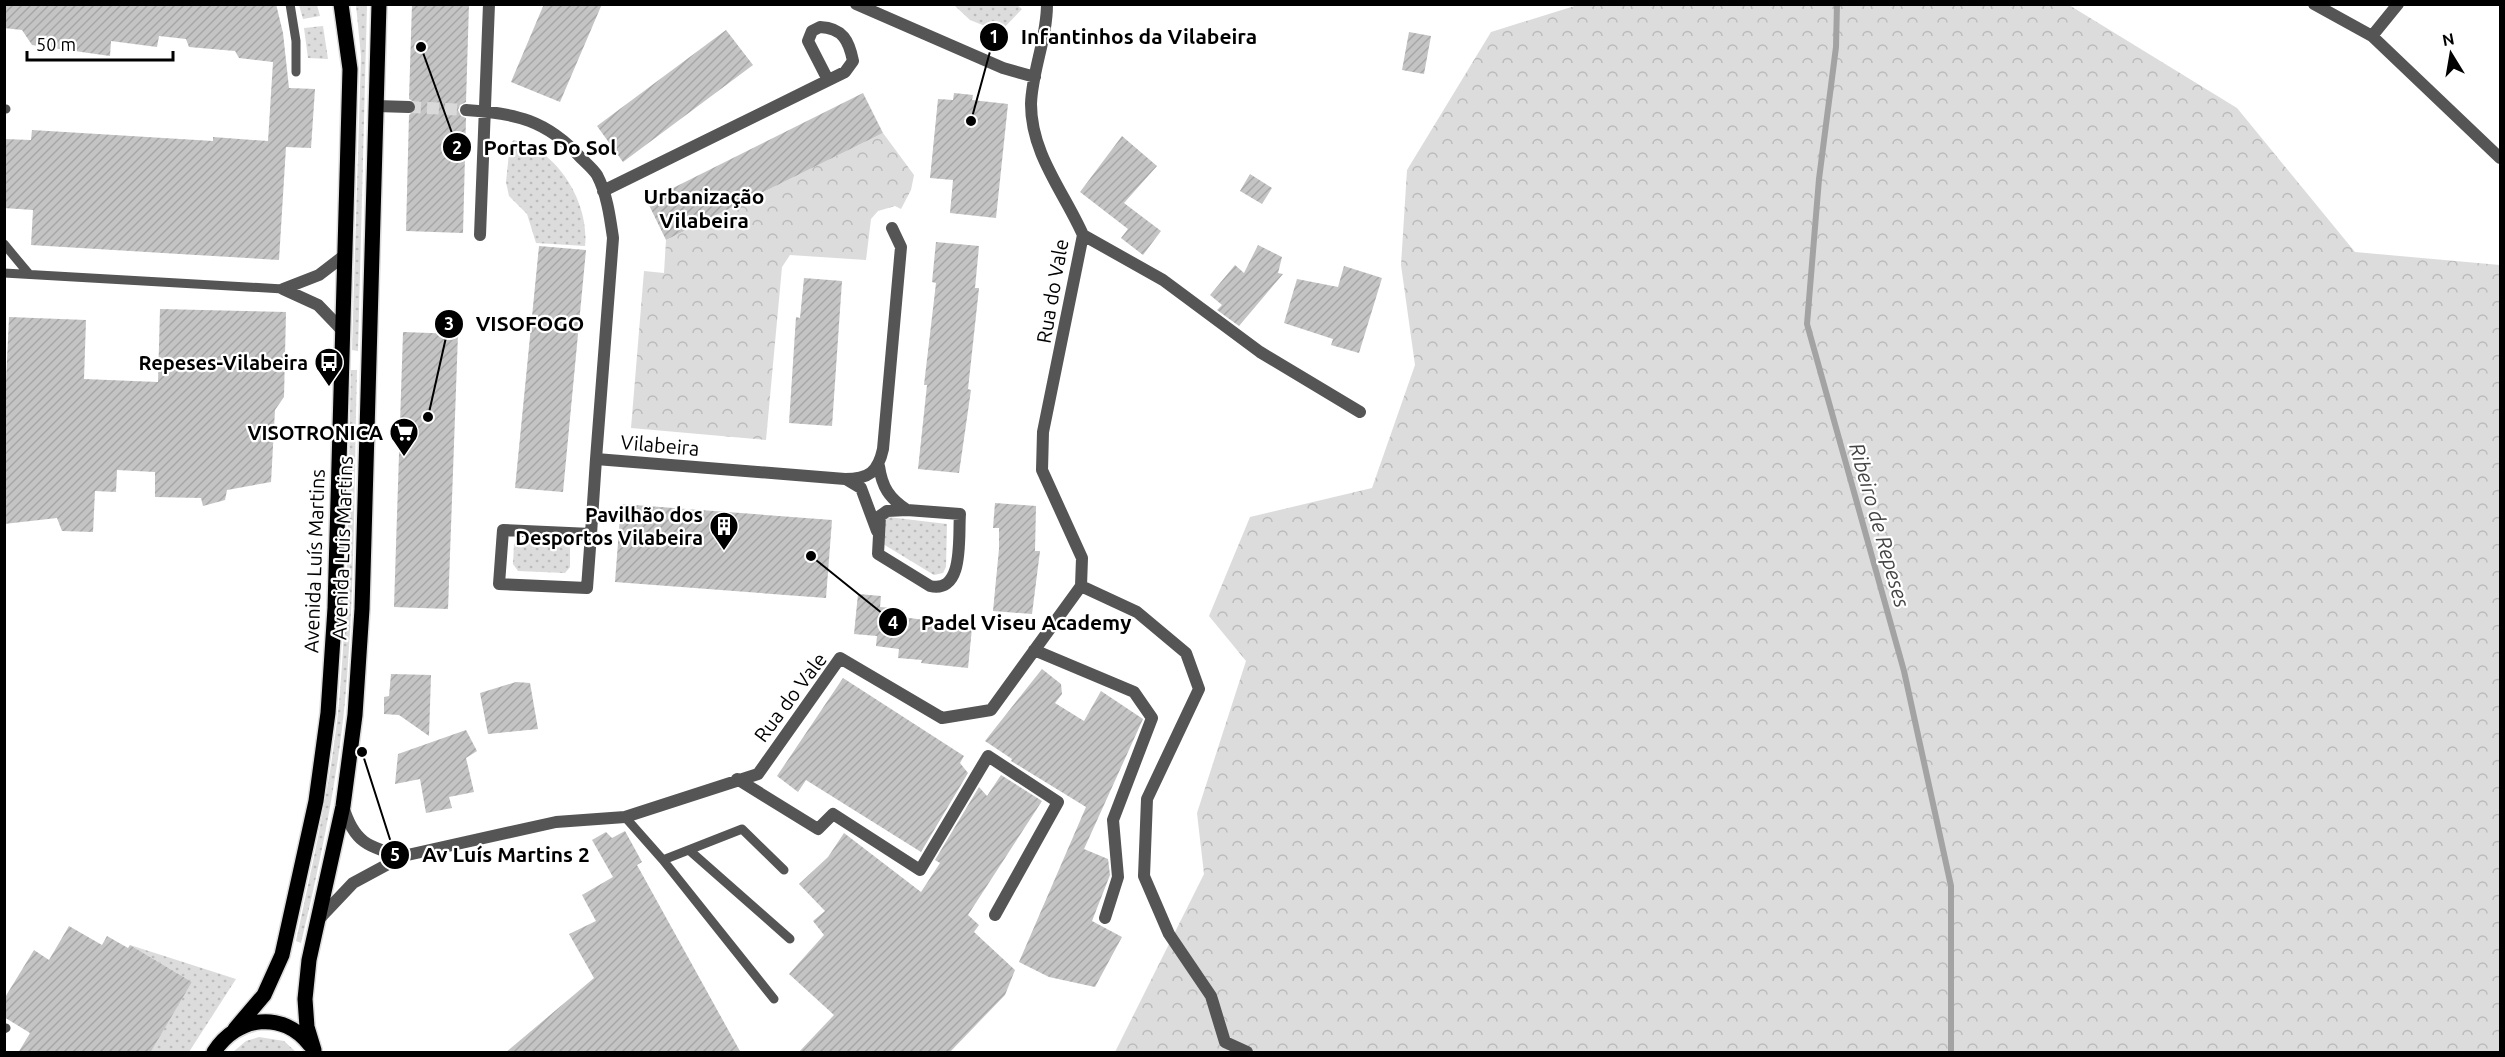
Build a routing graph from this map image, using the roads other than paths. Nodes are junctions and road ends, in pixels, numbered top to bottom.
1 (290, 4) edge
2 (341, 4) edge
3 (379, 4) edge
4 (489, 4) edge
5 (856, 4) edge
6 (1047, 4) edge
7 (2314, 4) edge
8 (2398, 4) edge
9 (2372, 36) junction
10 (296, 72) dead end
11 (1035, 77) junction
12 (828, 80) dead end
13 (376, 106) junction
14 (409, 107) tunnel mouth
15 (466, 110) tunnel mouth
16 (485, 111) junction
17 (2500, 158) edge
18 (603, 191) junction
19 (892, 228) dead end
20 (480, 235) dead end
21 (1083, 236) junction
22 (4, 244) edge
23 (345, 255) junction
24 (4, 273) edge
25 (29, 274) junction
26 (283, 289) junction
27 (342, 330) junction
28 (1360, 412) dead end
29 (596, 459) junction
30 (879, 466) junction
31 (845, 479) junction
32 (907, 510) junction
33 (591, 534) junction
34 (879, 541) junction
35 (1081, 586) junction
36 (1035, 650) junction
37 (737, 778) junction
38 (343, 806) junction
39 (625, 817) junction
40 (689, 850) junction
41 (403, 856) junction
42 (663, 860) junction
43 (784, 870) dead end
44 (995, 915) dead end
45 (1105, 918) dead end
46 (317, 921) junction
47 (790, 939) dead end
48 (774, 999) dead end
49 (235, 1029) junction
50 (314, 1052) edge
51 (214, 1053) edge
52 (1247, 1053) edge

1 - 10 lane
2 - 23 main road, Avenida Luís Martins
3 - 13 main road, Avenida Luis Martins
4 - 16 street
5 - 11 street
6 - 11 street, Rua do Vale
7 - 9 street
8 - 9 street
9 - 17 street
11 - 21 street, Rua do Vale
12 - 18 street
13 - 14 street
13 - 38 main road, Avenida Luis Martins
15 - 16 street, Vilabeira
16 - 18 street, Vilabeira
16 - 20 street
18 - 29 street, Vilabeira
19 - 30 street
21 - 28 street
21 - 35 street, Rua do Vale
22 - 25 lane
23 - 26 street
23 - 27 main road, Avenida Luís Martins
24 - 25 lane
25 - 26 lane
26 - 27 street
27 - 49 main road, Avenida Luís Martins
29 - 31 street, Vilabeira
29 - 33 street
30 - 31 street, Vilabeira
30 - 32 street
31 - 34 street
32 - 34 street
32 - 34 street
33 - 33 street
35 - 36 street, Rua do Vale
35 - 52 street
36 - 37 street, Rua do Vale
36 - 45 street
37 - 39 street, Rua do Vale
37 - 44 street
38 - 41 street
38 - 46 main road, Avenida Luis Martins
39 - 41 street, Rua do Vale
39 - 42 lane
40 - 42 lane
40 - 43 lane
40 - 47 lane
41 - 46 street
42 - 48 lane
46 - 50 main road, Avenida Luis Martins
49 - 50 main road
49 - 51 main road, Avenida Luís Martins

